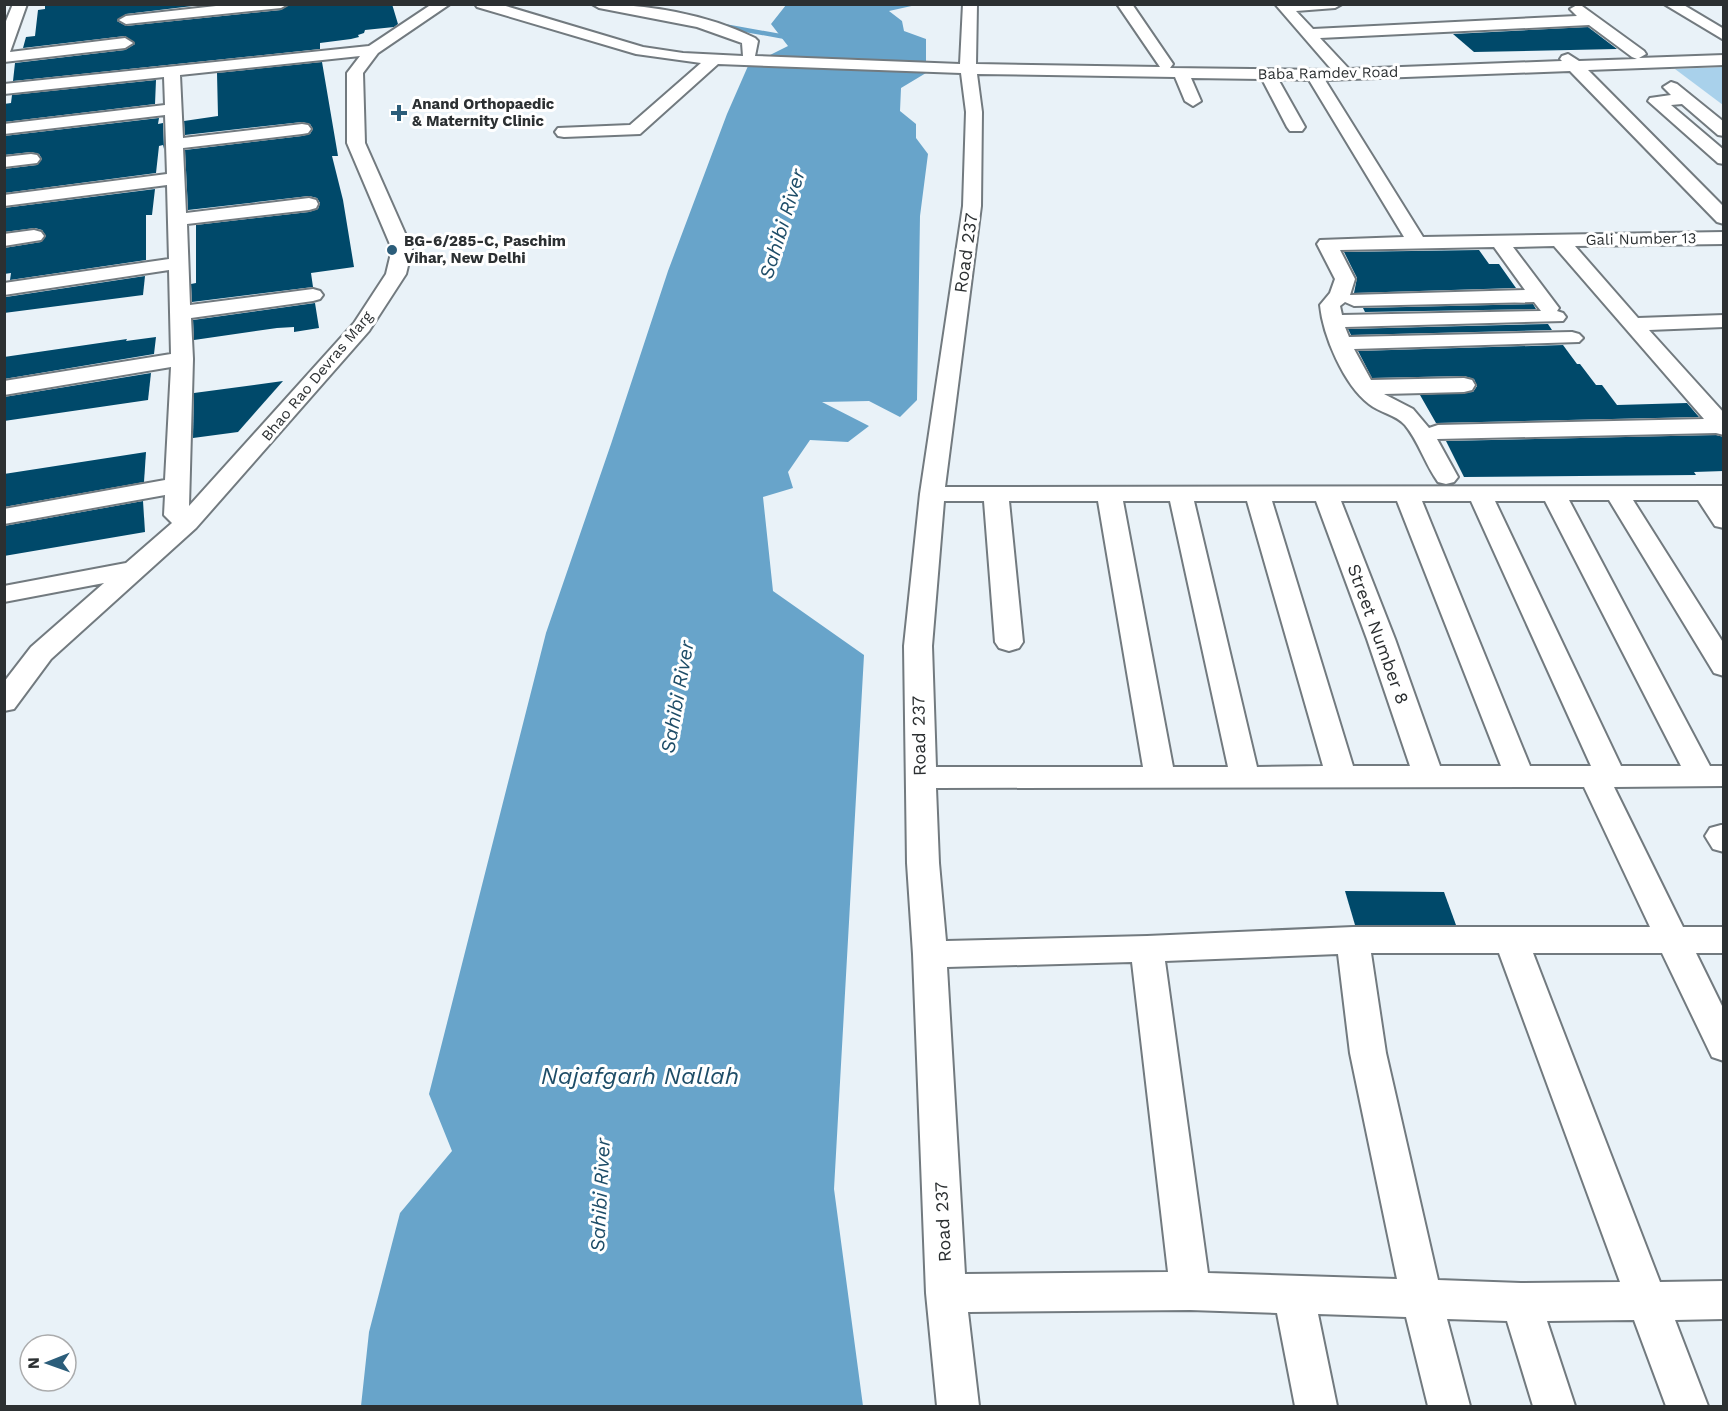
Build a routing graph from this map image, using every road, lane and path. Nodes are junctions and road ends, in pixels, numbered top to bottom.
1 (36, 4) edge
2 (281, 4) edge
3 (442, 4) edge
4 (482, 4) edge
5 (525, 4) edge
6 (599, 4) edge
7 (970, 4) edge
8 (1124, 4) edge
9 (1269, 4) edge
10 (1335, 4) edge
11 (1677, 4) edge
12 (20, 5) edge
13 (1560, 5) edge
14 (1571, 5) edge
15 (1671, 5) edge
16 (1284, 6) edge
17 (126, 12) edge
18 (1399, 15) dead end
19 (1724, 16) edge
20 (1693, 18) junction
21 (1592, 20) junction
22 (1298, 21) junction
23 (1310, 34) junction
24 (1724, 36) edge
25 (124, 43) junction
26 (5, 49) edge
27 (373, 50) junction
28 (1724, 52) edge
29 (749, 57) junction
30 (1641, 59) junction
31 (714, 60) junction
32 (1724, 60) edge
33 (1571, 62) junction
34 (1165, 64) junction
35 (968, 65) junction
36 (172, 71) junction
37 (1328, 71) junction
38 (1181, 73) junction
39 (1267, 74) junction
40 (126, 76) junction
41 (4, 89) edge
42 (1686, 99) junction
43 (1193, 101) dead end
44 (1644, 101) junction
45 (1609, 102) junction
46 (174, 109) junction
47 (1296, 127) dead end
48 (4, 129) edge
49 (302, 129) dead end
50 (1724, 131) edge
51 (564, 132) dead end
52 (175, 144) junction
53 (31, 159) dead end
54 (1724, 159) edge
55 (4, 162) edge
56 (176, 178) junction
57 (1724, 188) edge
58 (1696, 190) junction
59 (4, 201) edge
60 (309, 204) dead end
61 (1724, 218) edge
62 (177, 220) junction
63 (34, 236) dead end
64 (1724, 238) edge
65 (4, 240) edge
66 (1559, 240) junction
67 (1499, 241) junction
68 (1417, 243) junction
69 (179, 263) junction
70 (4, 289) edge
71 (314, 295) dead end
72 (1541, 296) junction
73 (1353, 300) dead end
74 (180, 313) junction
75 (1556, 317) junction
76 (1341, 321) dead end
77 (1724, 321) edge
78 (1633, 324) junction
79 (1351, 343) dead end
80 (182, 359) junction
81 (1464, 385) dead end
82 (4, 388) edge
83 (1368, 388) junction
84 (1723, 427) edge
85 (1438, 432) dead end
86 (1446, 477) dead end
87 (178, 485) junction
88 (1109, 492) junction
89 (1180, 492) junction
90 (1257, 492) junction
91 (1324, 492) junction
92 (1406, 492) junction
93 (1479, 492) junction
94 (1616, 492) junction
95 (996, 493) junction
96 (1553, 493) junction
97 (1715, 493) edge
98 (932, 494) junction
99 (4, 517) edge
100 (1724, 521) edge
101 (187, 523) junction
102 (139, 568) junction
103 (4, 594) edge
104 (1009, 642) dead end
105 (1724, 667) edge
106 (4, 702) edge
107 (1602, 776) junction
108 (1712, 776) edge
109 (1160, 777) junction
110 (1245, 777) junction
111 (1341, 777) junction
112 (1429, 777) junction
113 (1521, 777) junction
114 (920, 778) junction
115 (1353, 940) junction
116 (1511, 940) junction
117 (1673, 940) junction
118 (1724, 940) edge
119 (1148, 949) junction
120 (930, 954) junction
121 (1724, 1047) edge
122 (1190, 1291) junction
123 (946, 1293) junction
124 (1293, 1293) junction
125 (1647, 1299) junction
126 (1422, 1300) junction
127 (1724, 1300) edge
128 (1521, 1302) junction
129 (958, 1407) edge
130 (1316, 1407) edge
131 (1449, 1407) edge
132 (1554, 1407) edge
133 (1687, 1407) edge

1 - 12 street
2 - 17 street
3 - 27 street, Bhao Rao Devras Marg
4 - 31 street
5 - 29 street
6 - 29 street
7 - 35 street, Road 237
8 - 34 street
9 - 37 street
10 - 16 street
11 - 15 street
12 - 26 street
13 - 14 street
14 - 21 street
15 - 20 street
16 - 22 street
17 - 25 street
18 - 22 street
19 - 20 street
20 - 24 street
21 - 23 street
21 - 30 street
22 - 23 street
23 - 37 street
25 - 26 street
25 - 40 street
27 - 36 street
27 - 101 street, Bhao Rao Devras Marg
28 - 30 street
29 - 31 street
29 - 35 street, Baba Ramdev Road
30 - 32 street, Baba Ramdev Road
30 - 33 street, Baba Ramdev Road
30 - 42 street
31 - 51 street
33 - 37 street, Baba Ramdev Road
33 - 45 street
34 - 35 street
34 - 37 street
35 - 38 street, Baba Ramdev Road
35 - 98 street, Road 237
36 - 40 street
36 - 46 street
37 - 39 street, Baba Ramdev Road
37 - 68 street
38 - 39 street, Baba Ramdev Road
38 - 43 street
39 - 47 street
40 - 41 street
42 - 44 street
42 - 50 street
44 - 45 street
44 - 54 street
45 - 58 street
46 - 48 street
46 - 52 street
49 - 52 street
52 - 56 street
53 - 55 street
56 - 59 street
56 - 62 street
57 - 58 street
58 - 61 street
60 - 62 street
62 - 69 street
63 - 65 street
64 - 66 street, Gali Number 13
66 - 67 street, Gali Number 13
66 - 78 street
67 - 68 street, Gali Number 13
67 - 72 street
68 - 83 street, Gali Number 13
69 - 70 street
69 - 74 street
71 - 74 street
72 - 73 street
72 - 75 street
74 - 80 street
75 - 76 street
75 - 79 street
77 - 78 street
78 - 84 street
80 - 82 street
80 - 87 street
81 - 83 street
83 - 86 street
84 - 85 street
87 - 99 street
87 - 101 street
88 - 89 street
88 - 95 street
88 - 109 street
89 - 90 street
89 - 110 street
90 - 91 street
90 - 111 street
91 - 92 street
91 - 112 street, Street Number 8
92 - 93 street
92 - 113 street
93 - 96 street
93 - 107 street
94 - 96 street
94 - 97 street
94 - 105 street
95 - 98 street
95 - 104 street
96 - 108 street
97 - 100 street
98 - 114 street, Road 237
101 - 102 street, Bhao Rao Devras Marg
102 - 103 street
102 - 106 street, Bhao Rao Devras Marg
107 - 108 street
107 - 113 street
107 - 117 street
109 - 110 street
109 - 114 street
110 - 111 street
111 - 112 street
112 - 113 street
114 - 120 street, Road 237
115 - 116 street
115 - 119 street
115 - 126 street
116 - 117 street
116 - 125 street
117 - 118 street
117 - 121 street
119 - 120 street
119 - 122 street
120 - 123 street, Road 237
122 - 123 street
122 - 124 street
123 - 129 street, Road 237
124 - 126 street
124 - 130 street
125 - 127 street
125 - 128 street
125 - 133 street
126 - 128 street
126 - 131 street
128 - 132 street

